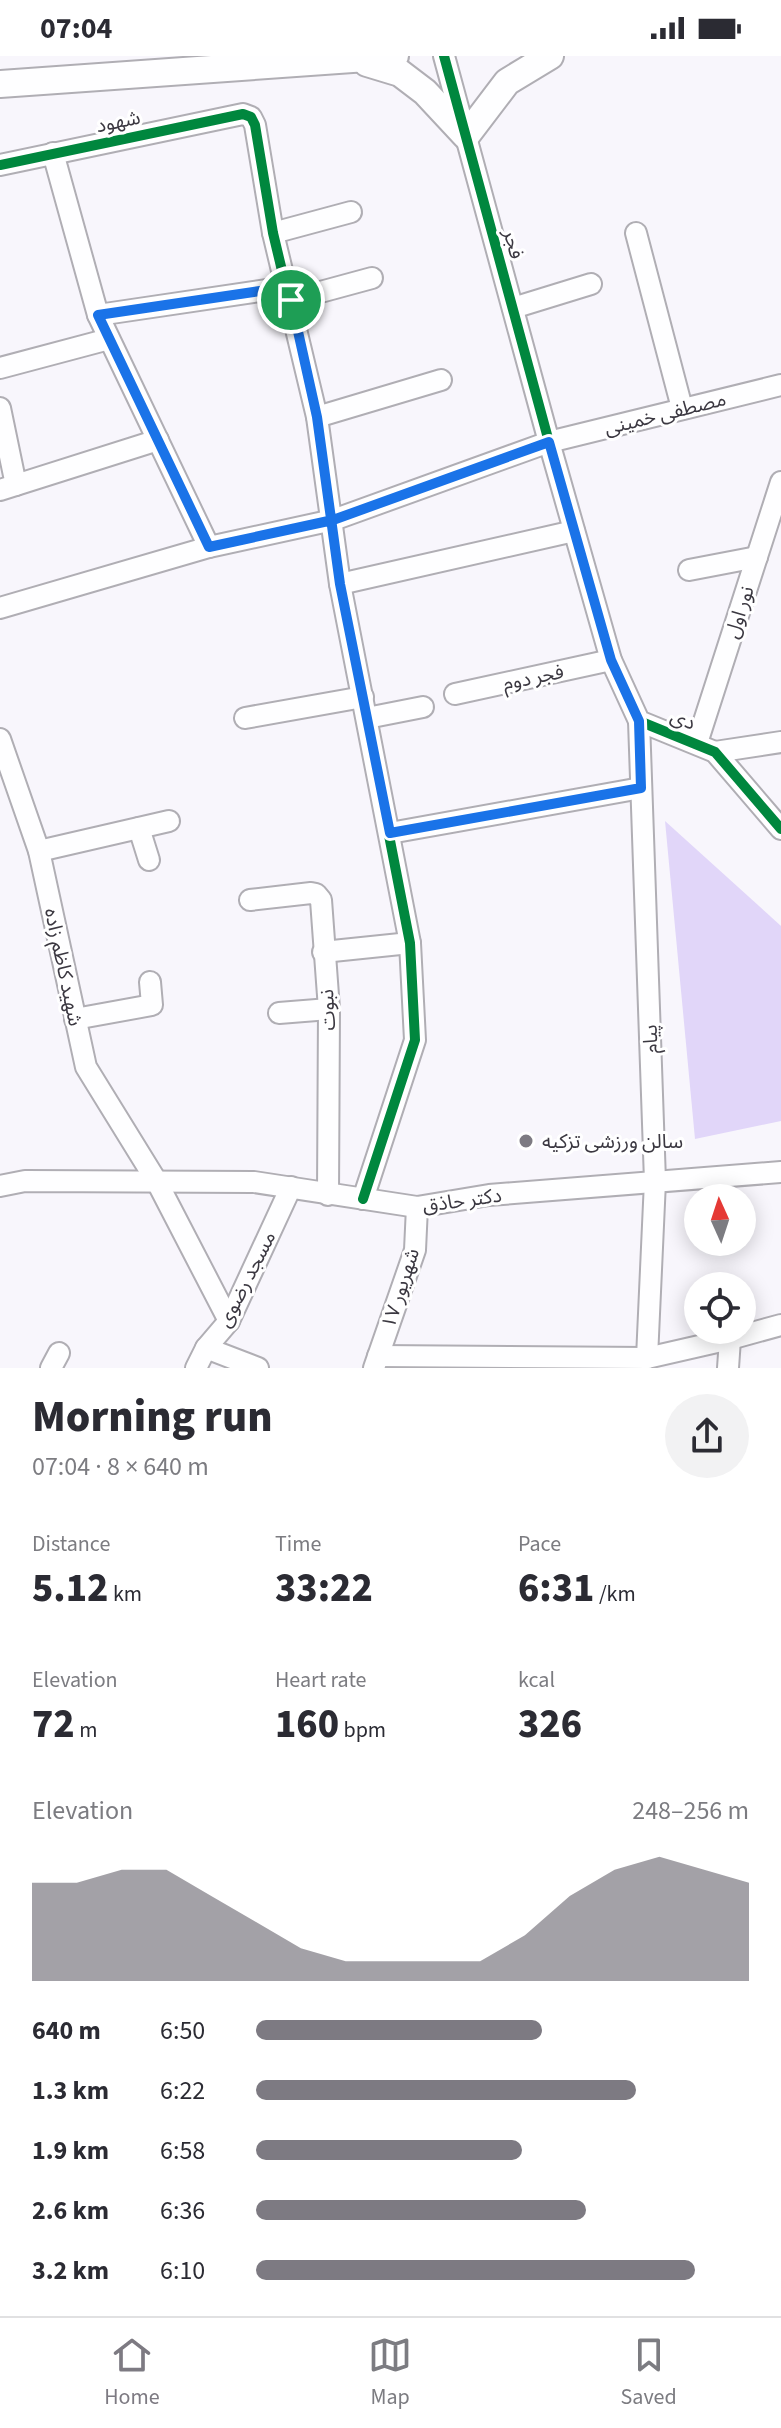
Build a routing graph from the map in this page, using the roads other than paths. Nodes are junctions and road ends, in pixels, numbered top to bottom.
1 (395, 56) edge
2 (444, 56) edge
3 (550, 56) edge
4 (352, 59) junction
5 (0, 84) edge
6 (466, 136) junction
7 (53, 153) junction
8 (0, 165) edge
9 (351, 212) dead end
10 (273, 233) junction
11 (636, 233) dead end
12 (372, 278) dead end
13 (591, 284) dead end
14 (289, 293) junction
15 (513, 308) junction
16 (98, 315) junction
17 (109, 339) junction
18 (0, 368) edge
19 (441, 380) dead end
20 (781, 385) edge
21 (0, 408) edge
22 (682, 408) junction
23 (317, 417) junction
24 (158, 440) junction
25 (549, 442) junction
26 (781, 482) edge
27 (8, 487) edge
28 (776, 515) edge
29 (333, 520) junction
30 (574, 531) junction
31 (209, 547) junction
32 (757, 557) junction
33 (689, 570) dead end
34 (340, 584) junction
35 (0, 608) edge
36 (611, 660) junction
37 (455, 694) dead end
38 (363, 697) junction
39 (423, 707) dead end
40 (245, 718) dead end
41 (367, 718) junction
42 (639, 721) junction
43 (0, 739) edge
44 (781, 742) edge
45 (706, 748) junction
46 (641, 788) junction
47 (169, 821) dead end
48 (139, 828) junction
49 (781, 829) edge
50 (390, 833) junction
51 (39, 851) junction
52 (149, 860) dead end
53 (250, 900) dead end
54 (410, 943) junction
55 (323, 952) junction
56 (150, 982) dead end
57 (329, 1009) junction
58 (279, 1013) dead end
59 (75, 1019) junction
60 (781, 1172) edge
61 (655, 1181) junction
62 (157, 1182) junction
63 (0, 1186) edge
64 (291, 1187) junction
65 (328, 1195) junction
66 (363, 1199) junction
67 (417, 1207) junction
68 (229, 1321) junction
69 (781, 1325) edge
70 (756, 1332) edge
71 (708, 1344) edge
72 (730, 1344) edge
73 (206, 1348) junction
74 (647, 1358) junction
75 (376, 1362) edge
76 (196, 1368) edge
77 (258, 1368) edge
78 (728, 1368) edge

1 - 4 main road
2 - 6 street, فجر
3 - 6 main road
4 - 5 main road
4 - 6 main road
6 - 15 street, فجر
7 - 8 street, شهود
7 - 10 street, شهود
7 - 16 street
9 - 10 street
10 - 14 street
11 - 22 street
12 - 14 street
13 - 15 street
14 - 16 street
14 - 23 street
15 - 25 street, فجر
16 - 17 street
17 - 18 street
17 - 24 street
19 - 23 street
20 - 22 street, مصطفی خمینی
21 - 27 street
22 - 25 street, مصطفی خمینی
23 - 29 street
24 - 27 street
24 - 31 street
25 - 29 street, مصطفی خمینی
25 - 30 street, دی
26 - 28 street, نور اول
28 - 32 street, نور اول
29 - 31 street, مصطفی خمینی
29 - 34 street
30 - 34 street
30 - 36 street, دی
31 - 35 street, مصطفی خمینی
32 - 33 street
32 - 45 street, نور اول
34 - 38 street
36 - 37 street, فجر دوم
36 - 42 street, دی
38 - 40 street
38 - 41 street
39 - 41 street
41 - 50 street
42 - 45 street, دی
42 - 46 street, پیام
43 - 51 street, شهید کاظم زاده
44 - 45 street
45 - 49 street, دی
46 - 50 street
46 - 61 street, پیام
47 - 48 street
48 - 51 street
48 - 52 street
50 - 54 street
51 - 59 street, شهید کاظم زاده
53 - 55 street, نبوت
54 - 55 street
54 - 66 street
55 - 57 street, نبوت
56 - 59 street
57 - 58 street
57 - 65 street, نبوت
59 - 62 street, شهید کاظم زاده
60 - 61 street, دکتر حاذق
61 - 67 street, دکتر حاذق
61 - 74 street, پیام
62 - 63 street, دکتر حاذق
62 - 64 street, دکتر حاذق
62 - 68 street
64 - 65 street, دکتر حاذق
64 - 68 street, مسجد رضوی
65 - 66 street, دکتر حاذق
66 - 67 street, دکتر حاذق
67 - 75 street, ۱۷ شهریور
68 - 73 street, مسجد رضوی
69 - 70 street
71 - 74 street
72 - 78 street
73 - 76 street, مسجد رضوی
73 - 77 street
74 - 75 street

